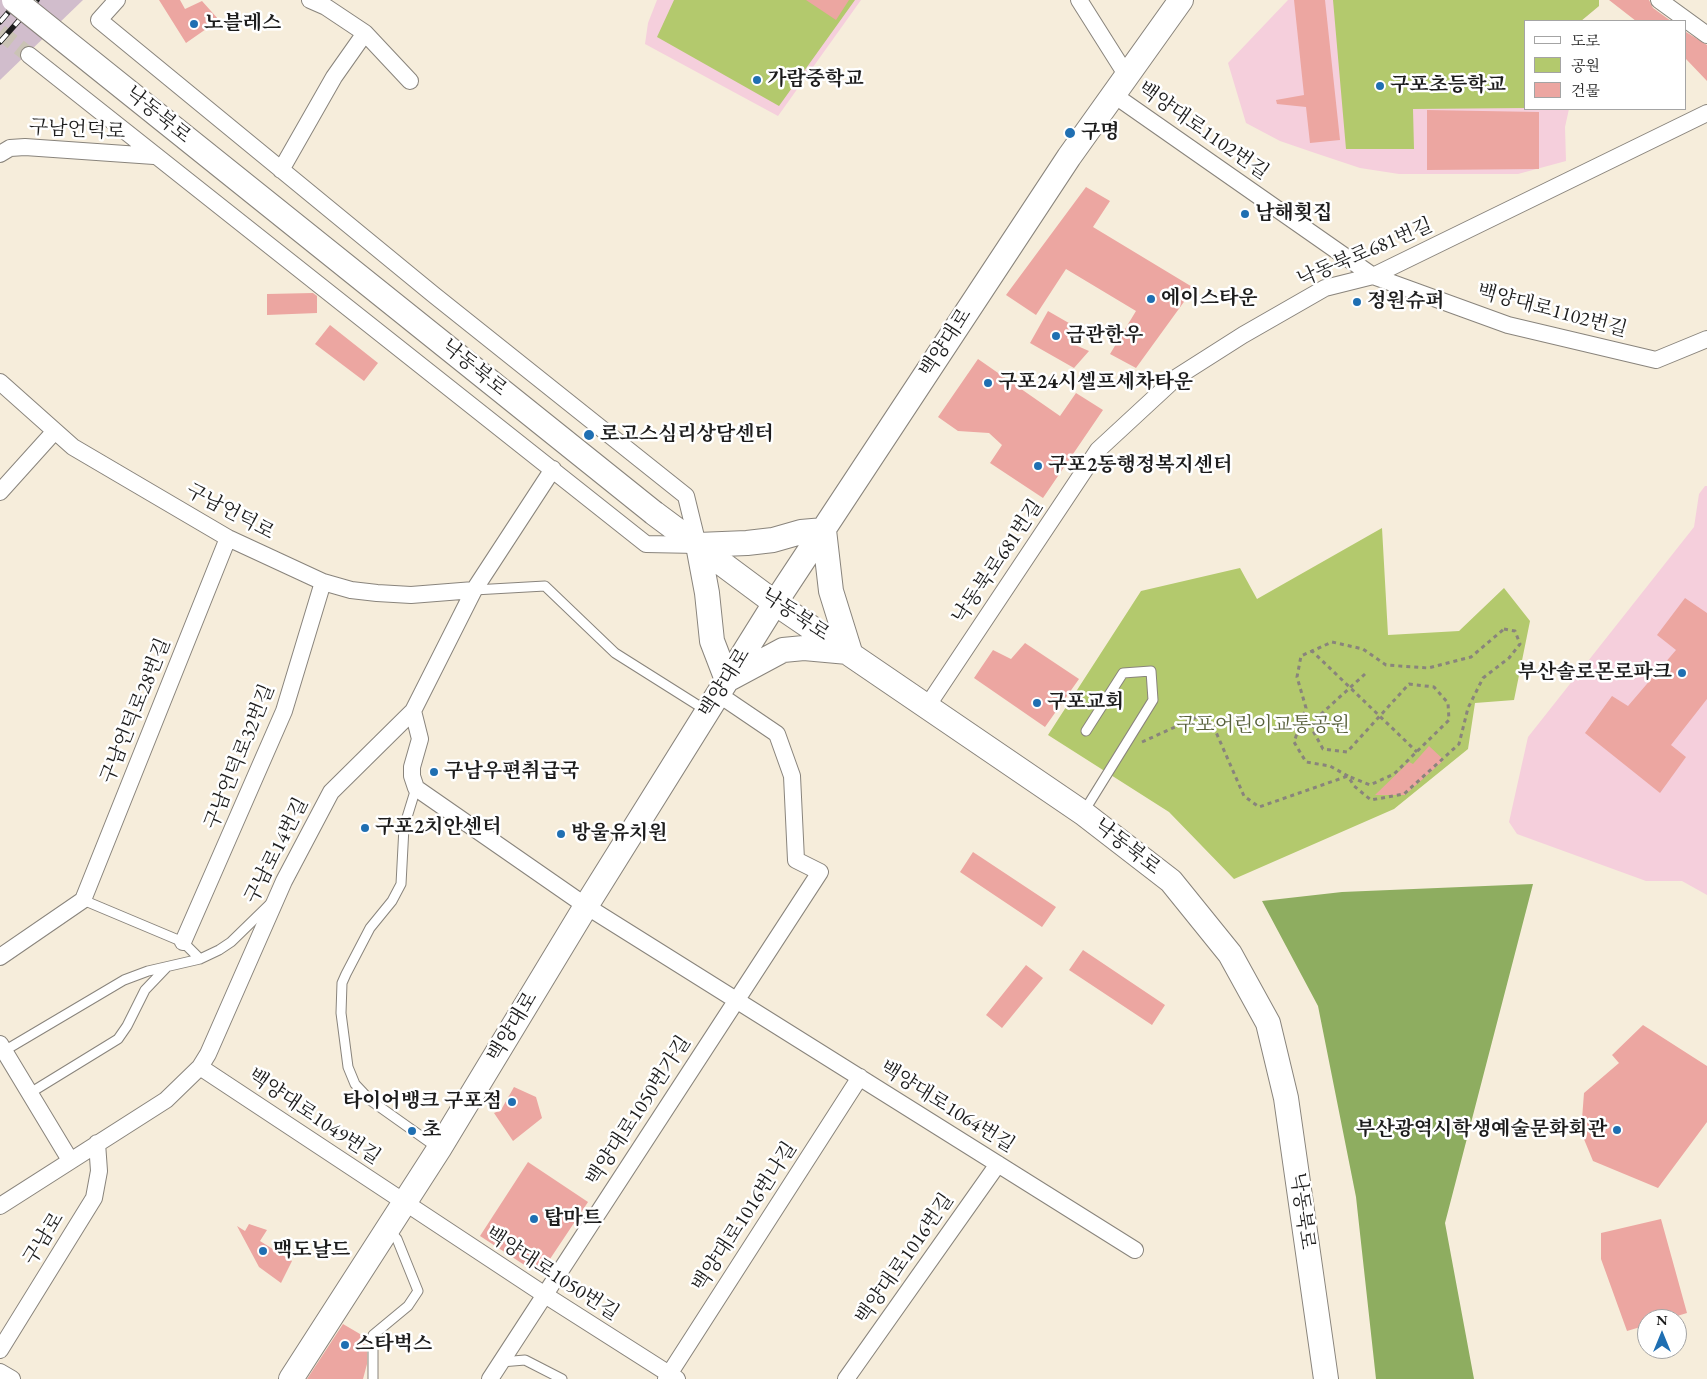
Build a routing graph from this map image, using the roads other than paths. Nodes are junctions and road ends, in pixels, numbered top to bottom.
1 (14, 0) edge
2 (117, 0) edge
3 (310, 0) edge
4 (1079, 0) edge
5 (1180, 0) edge
6 (1660, 0) edge
7 (1687, 20) edge
8 (1687, 20) edge
9 (366, 33) junction
10 (1707, 35) edge
11 (29, 55) tunnel mouth
12 (1127, 76) junction
13 (410, 81) dead end
14 (1114, 95) junction
15 (1707, 113) edge
16 (0, 154) edge
17 (154, 156) junction
18 (281, 170) junction
19 (1373, 276) junction
20 (1707, 339) edge
21 (0, 382) edge
22 (54, 432) junction
23 (553, 469) junction
24 (0, 492) edge
25 (824, 530) junction
26 (228, 538) junction
27 (698, 545) junction
28 (323, 582) junction
29 (474, 590) junction
30 (775, 603) junction
31 (850, 652) junction
32 (717, 695) junction
33 (926, 708) junction
34 (414, 711) junction
35 (1086, 731) dead end
36 (416, 788) junction
37 (1083, 813) junction
38 (83, 900) junction
39 (275, 900) junction
40 (586, 906) junction
41 (183, 942) junction
42 (0, 957) edge
43 (200, 959) junction
44 (169, 966) junction
45 (736, 1000) junction
46 (2, 1048) edge
47 (200, 1067) junction
48 (860, 1077) junction
49 (30, 1093) junction
50 (98, 1143) junction
51 (439, 1149) junction
52 (70, 1160) junction
53 (998, 1164) junction
54 (404, 1203) junction
55 (0, 1206) edge
56 (388, 1228) junction
57 (1136, 1250) dead end
58 (544, 1295) junction
59 (0, 1350) edge
60 (501, 1362) junction
61 (0, 1372) edge
62 (671, 1377) edge
63 (12, 1379) edge
64 (291, 1379) edge
65 (373, 1379) edge
66 (490, 1379) edge
67 (562, 1379) edge
68 (846, 1379) edge
69 (1326, 1379) edge

1 - 27 main road, 낙동북로, bridge
2 - 18 street
3 - 9 street
4 - 12 street
5 - 12 main road, 백양대로
6 - 8 street
7 - 10 street
9 - 13 street
9 - 18 street
11 - 17 street
12 - 14 main road, 백양대로
14 - 19 street, 백양대로1102번길
14 - 25 main road, 백양대로
15 - 19 street, 낙동북로681번길
16 - 17 street, 구남언덕로
17 - 23 street
18 - 27 street
19 - 20 street, 백양대로1102번길
19 - 33 street, 낙동북로681번길
21 - 22 street, 구남언덕로
22 - 24 street
22 - 26 street, 구남언덕로
23 - 27 street
23 - 29 street, 구남로14번길
25 - 27 main road
25 - 30 main road, 백양대로
25 - 31 main road
26 - 28 street, 구남언덕로
26 - 38 street, 구남언덕로28번길
27 - 30 main road, 낙동북로
27 - 32 main road
28 - 29 street, 구남언덕로
28 - 41 street, 구남언덕로32번길
29 - 32 lane
29 - 34 street, 구남로14번길
30 - 31 main road, 낙동북로
30 - 32 main road, 백양대로
31 - 32 main road
31 - 33 main road, 낙동북로
32 - 40 main road, 백양대로
32 - 45 street
33 - 37 main road, 낙동북로
34 - 36 street
34 - 39 street, 구남로14번길
35 - 37 lane
36 - 40 street, 백양대로1064번길
36 - 51 lane
37 - 69 main road, 낙동북로
38 - 41 lane
38 - 42 street
39 - 43 lane
39 - 47 street, 구남로14번길
40 - 45 street, 백양대로1064번길
40 - 51 main road, 백양대로
41 - 43 lane
43 - 44 lane
44 - 46 lane
44 - 49 lane
45 - 48 street, 백양대로1064번길
45 - 58 street, 백양대로1050번가길
46 - 49 street
47 - 50 street, 구남로14번길
47 - 54 street, 백양대로1049번길
48 - 53 street, 백양대로1064번길
48 - 62 street, 백양대로1016번나길
49 - 52 street
50 - 52 street, 구남로14번길
50 - 59 street, 구남로
51 - 54 main road, 백양대로
52 - 55 street, 구남로14번길
53 - 57 street, 백양대로1064번길
53 - 68 street, 백양대로1016번길
54 - 56 main road, 백양대로
54 - 58 street, 백양대로1050번길
56 - 64 main road, 백양대로
56 - 65 lane
58 - 60 street, 백양대로1050번가길
58 - 62 street, 백양대로1050번길
60 - 66 street, 백양대로1050번가길
60 - 67 lane
61 - 63 street

